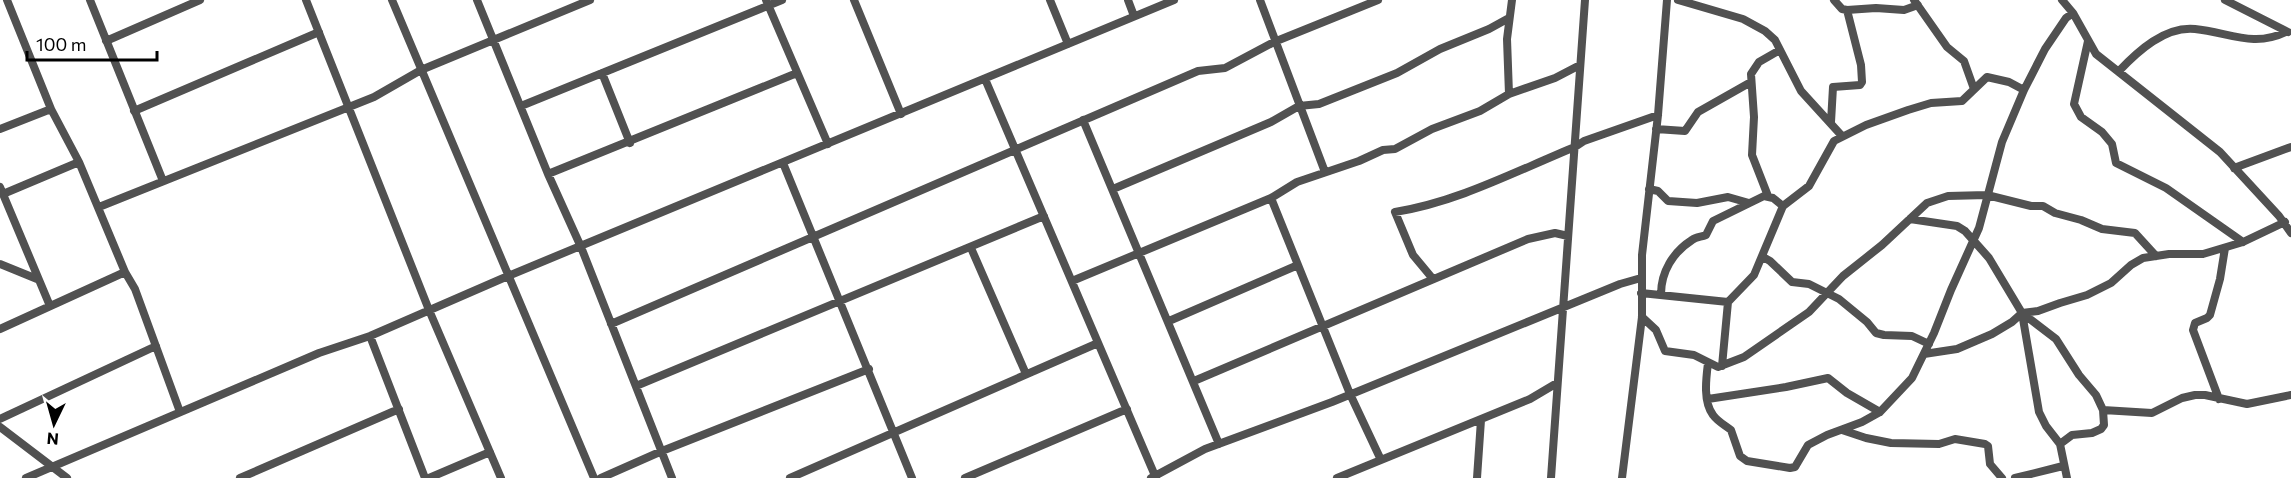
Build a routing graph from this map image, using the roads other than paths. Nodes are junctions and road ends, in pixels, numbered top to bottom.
1 (7, 0) edge
2 (90, 0) edge
3 (200, 0) edge
4 (306, 0) edge
5 (392, 0) edge
6 (477, 0) edge
7 (590, 0) edge
8 (782, 0) edge
9 (854, 0) edge
10 (1050, 0) edge
11 (1128, 0) edge
12 (1174, 0) edge
13 (1260, 0) edge
14 (1378, 0) edge
15 (1512, 0) edge
16 (1585, 0) edge
17 (1667, 0) edge
18 (1678, 0) edge
19 (1834, 0) edge
20 (2062, 0) edge
21 (2225, 0) edge
22 (1916, 2) edge
23 (768, 3) edge
24 (1847, 10) junction
25 (2073, 13) junction
26 (1134, 16) junction
27 (1509, 18) junction
28 (319, 32) junction
29 (2289, 32) edge
30 (494, 40) junction
31 (106, 41) junction
32 (2088, 41) junction
33 (1274, 42) junction
34 (1068, 44) junction
35 (1780, 51) junction
36 (1580, 65) junction
37 (421, 70) junction
38 (2119, 71) junction
39 (602, 73) junction
40 (797, 73) junction
41 (985, 79) junction
42 (1751, 82) junction
43 (1974, 89) junction
44 (2024, 90) junction
45 (1509, 94) junction
46 (521, 106) junction
47 (1299, 106) junction
48 (349, 107) junction
49 (51, 109) junction
50 (134, 111) junction
51 (901, 114) junction
52 (1658, 115) junction
53 (1083, 120) junction
54 (1831, 122) junction
55 (0, 129) edge
56 (1656, 129) junction
57 (1842, 136) junction
58 (630, 143) junction
59 (828, 144) junction
60 (1575, 147) junction
61 (2291, 147) edge
62 (1015, 149) junction
63 (79, 162) junction
64 (783, 163) junction
65 (2234, 168) junction
66 (1325, 172) junction
67 (548, 174) junction
68 (163, 181) junction
69 (1113, 189) junction
70 (1650, 189) junction
71 (1, 191) edge
72 (1987, 195) junction
73 (1768, 196) junction
74 (1271, 198) junction
75 (1749, 203) junction
76 (1783, 206) junction
77 (99, 207) junction
78 (2291, 213) edge
79 (1044, 216) junction
80 (1910, 219) junction
81 (2283, 220) junction
82 (2291, 233) edge
83 (814, 236) junction
84 (1568, 236) junction
85 (1973, 242) junction
86 (2243, 242) junction
87 (581, 247) junction
88 (971, 248) junction
89 (2225, 248) junction
90 (1140, 253) junction
91 (2156, 256) junction
92 (1762, 257) junction
93 (0, 264) edge
94 (1298, 265) junction
95 (125, 272) junction
96 (508, 276) junction
97 (1641, 278) junction
98 (37, 279) junction
99 (1433, 279) junction
100 (1072, 281) junction
101 (1641, 293) junction
102 (1661, 294) junction
103 (1827, 294) junction
104 (841, 301) junction
105 (1728, 302) junction
106 (50, 306) junction
107 (1563, 308) junction
108 (429, 310) junction
109 (2022, 313) junction
110 (1641, 317) junction
111 (1169, 321) junction
112 (611, 324) junction
113 (1322, 326) junction
114 (0, 330) edge
115 (370, 336) junction
116 (1098, 343) junction
117 (1929, 344) junction
118 (156, 346) junction
119 (1924, 354) junction
120 (1708, 363) junction
121 (1722, 366) junction
122 (868, 369) junction
123 (1026, 374) junction
124 (1194, 381) junction
125 (1557, 383) junction
126 (636, 386) junction
127 (1350, 394) junction
128 (2291, 395) edge
129 (1707, 399) junction
130 (2219, 399) junction
131 (399, 409) junction
132 (1127, 409) junction
133 (2103, 410) junction
134 (180, 412) junction
135 (1880, 412) junction
136 (0, 419) edge
137 (1481, 420) junction
138 (0, 427) edge
139 (1842, 430) junction
140 (894, 432) junction
141 (1219, 444) junction
142 (2060, 444) junction
143 (490, 452) junction
144 (662, 452) junction
145 (1381, 460) junction
146 (2063, 466) junction
147 (52, 468) junction
148 (1154, 477) edge
149 (26, 478) edge
150 (67, 478) edge
151 (240, 478) edge
152 (427, 478) edge
153 (501, 478) edge
154 (594, 478) edge
155 (601, 478) edge
156 (672, 478) edge
157 (790, 478) edge
158 (912, 478) edge
159 (965, 478) edge
160 (1337, 478) edge
161 (1477, 478) edge
162 (1551, 478) edge
163 (1622, 478) edge
164 (2002, 478) edge
165 (2015, 478) edge
166 (2067, 478) edge

1 - 49 street
2 - 31 street
3 - 31 street
4 - 28 street
5 - 37 street
6 - 30 street
7 - 30 street
8 - 23 street
9 - 51 street
10 - 34 street
11 - 26 street
12 - 26 street
13 - 33 street
14 - 33 street
15 - 27 street
16 - 36 street
17 - 52 street
18 - 35 street
19 - 24 street
20 - 25 street
21 - 29 street
22 - 24 street
22 - 43 street
23 - 39 street
23 - 40 street
24 - 54 street
25 - 32 street
25 - 44 street
26 - 34 street
27 - 45 street
27 - 47 street
28 - 48 street
28 - 50 street
29 - 38 street
30 - 37 street
30 - 46 street
31 - 50 street
32 - 38 street
32 - 86 street
33 - 47 street
33 - 53 street
34 - 41 street
35 - 42 street
35 - 54 street
36 - 45 street
36 - 60 street
37 - 48 street
37 - 96 street
38 - 65 street
39 - 46 street
39 - 58 street
40 - 58 street
40 - 59 street
41 - 51 street
41 - 62 street
42 - 56 street
42 - 73 street
43 - 44 street
43 - 57 street
44 - 72 street
45 - 66 street
46 - 67 street
47 - 66 street
47 - 69 street
48 - 68 street
48 - 108 street
49 - 55 street
49 - 63 street
50 - 68 street
51 - 59 street
52 - 56 street
52 - 60 street
53 - 62 street
53 - 69 street
54 - 57 street
56 - 70 street
57 - 76 street
58 - 67 street
59 - 64 street
60 - 84 street
60 - 99 street
61 - 65 street
62 - 79 street
62 - 83 street
63 - 71 street
63 - 77 street
64 - 83 street
64 - 87 street
65 - 81 street
66 - 74 street
67 - 87 street
68 - 77 street
69 - 90 street
70 - 75 street
70 - 97 street
71 - 98 street
72 - 80 street
72 - 85 street
72 - 91 street
73 - 75 street
73 - 76 street
74 - 90 street
74 - 94 street
75 - 102 street
76 - 92 street
77 - 95 street
78 - 81 street
79 - 88 street
79 - 100 street
80 - 85 street
80 - 103 street
81 - 82 street
81 - 86 street
83 - 104 street
83 - 112 street
84 - 99 street
84 - 107 street
85 - 109 street
85 - 117 street
86 - 89 street
87 - 96 street
87 - 112 street
88 - 104 street
88 - 123 street
89 - 91 street
89 - 130 street
90 - 100 street
90 - 111 street
91 - 109 street
92 - 103 street
92 - 105 street
93 - 98 street
94 - 111 street
94 - 113 street
95 - 106 street
95 - 118 street
96 - 108 street
96 - 154 street
97 - 101 street
97 - 107 street
98 - 106 street
99 - 113 street
100 - 116 street
101 - 102 street
101 - 110 street
102 - 105 street
103 - 117 street
103 - 121 street
104 - 122 street
104 - 126 street
105 - 121 street
106 - 114 street
107 - 125 street
107 - 127 street
108 - 115 street
108 - 143 street
109 - 119 street
109 - 133 street
109 - 142 street
110 - 120 street
110 - 163 street
111 - 124 street
112 - 126 street
113 - 124 street
113 - 127 street
115 - 131 street
115 - 134 street
116 - 123 street
116 - 132 street
117 - 119 street
118 - 134 street
118 - 136 street
119 - 135 street
120 - 121 street
120 - 129 street
122 - 140 street
122 - 144 street
123 - 140 street
124 - 141 street
125 - 137 street
125 - 162 street
126 - 144 street
127 - 141 street
127 - 145 street
128 - 130 street
129 - 135 street
129 - 139 street
130 - 133 street
131 - 151 street
131 - 152 street
132 - 148 street
132 - 159 street
133 - 142 street
134 - 147 street
135 - 139 street
137 - 145 street
137 - 161 street
138 - 147 street
139 - 164 street
140 - 157 street
140 - 158 street
141 - 148 street
142 - 146 street
143 - 152 street
143 - 153 street
144 - 155 street
144 - 156 street
145 - 160 street
146 - 165 street
146 - 166 street
147 - 149 street
147 - 150 street

